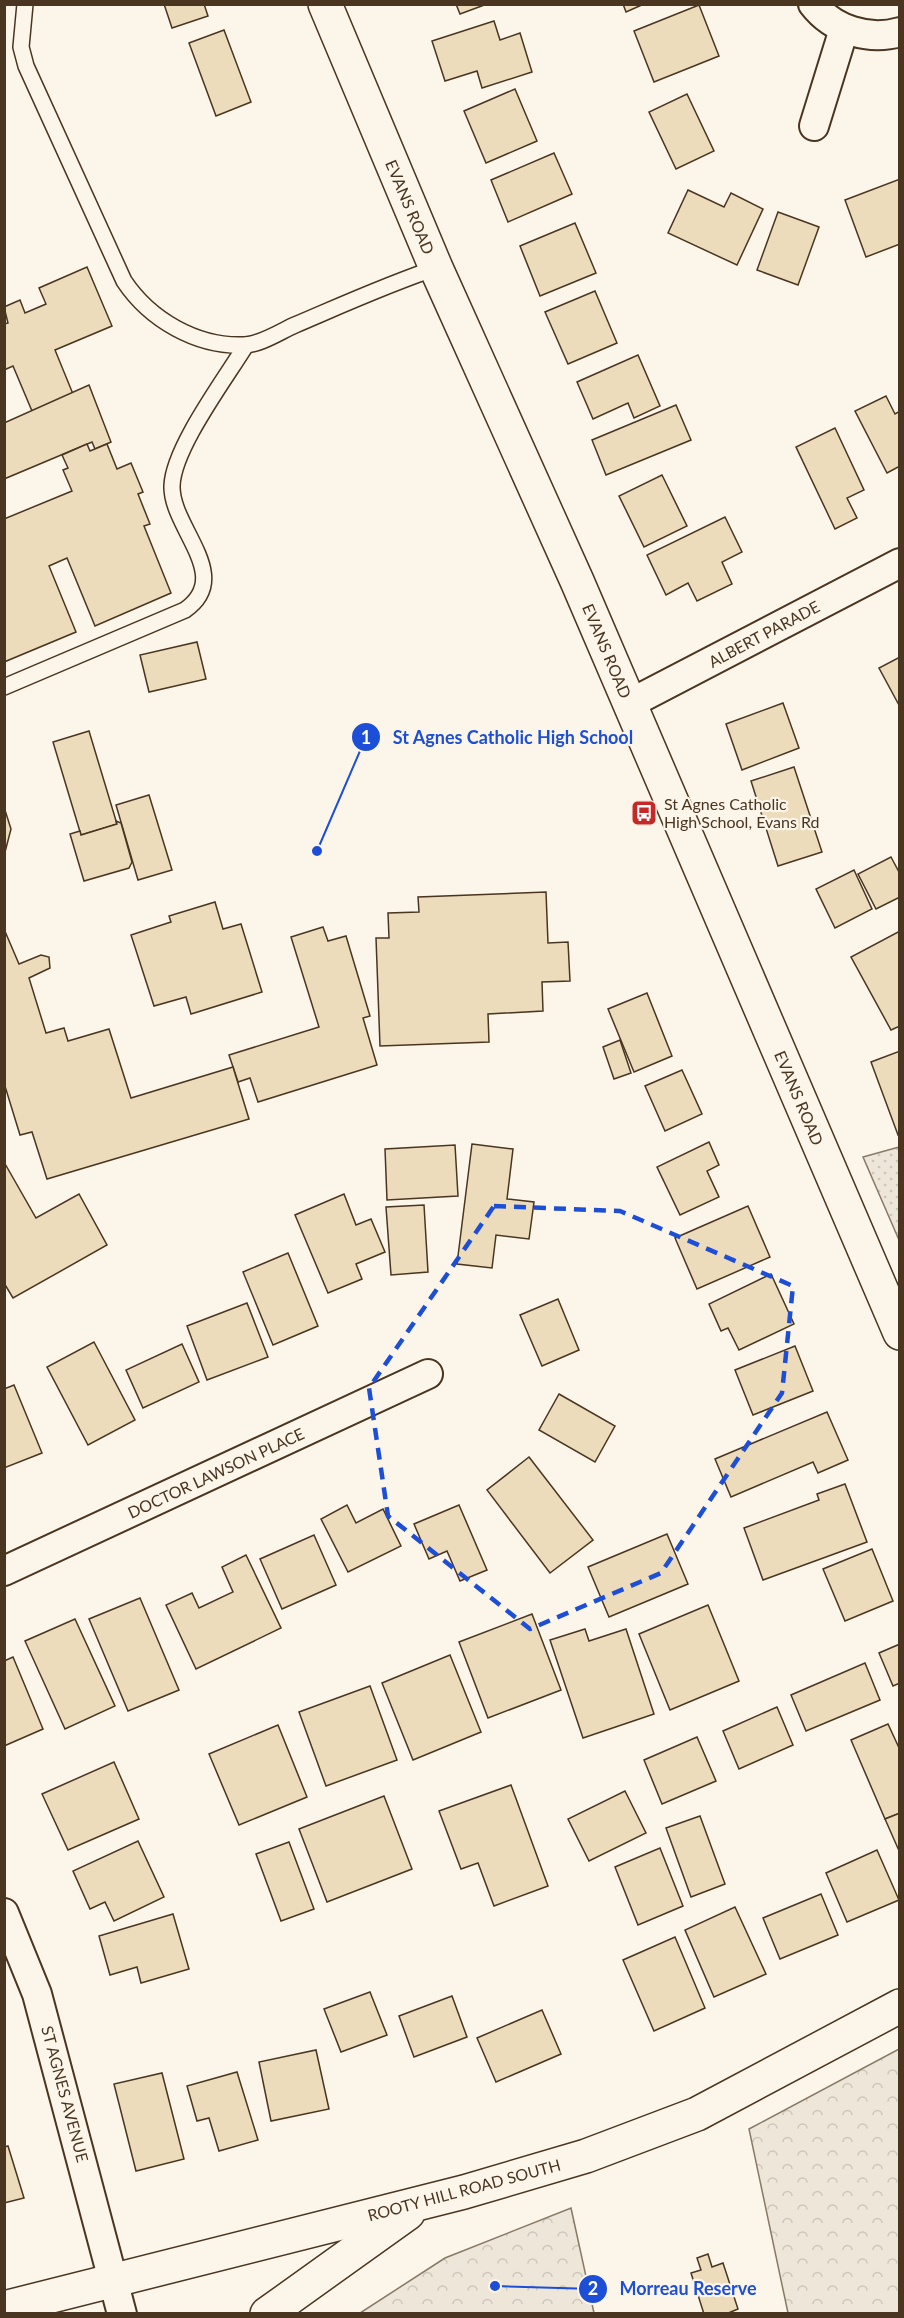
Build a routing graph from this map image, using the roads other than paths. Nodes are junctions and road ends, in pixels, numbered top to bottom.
1 (25, 4) edge
2 (325, 4) edge
3 (813, 4) edge
4 (844, 30) junction
5 (900, 32) edge
6 (814, 126) dead end
7 (436, 268) junction
8 (246, 345) junction
9 (900, 563) edge
10 (4, 687) edge
11 (629, 704) junction
12 (892, 1295) edge
13 (900, 1333) edge
14 (429, 1374) dead end
15 (4, 1571) edge
16 (4, 1912) edge
17 (900, 2006) edge
18 (424, 2202) junction
19 (113, 2280) junction
20 (4, 2308) edge
21 (122, 2313) edge
22 (267, 2313) edge

1 - 8 lane
2 - 7 street, EVANS ROAD
3 - 4 street
4 - 5 street
4 - 6 street
7 - 8 lane
7 - 11 street, EVANS ROAD
8 - 10 lane
9 - 11 street, ALBERT PARADE
11 - 12 street, EVANS ROAD
12 - 13 street, EVANS ROAD
14 - 15 street, DOCTOR LAWSON PLACE
16 - 19 street, ST AGNES AVENUE
17 - 18 street, ROOTY HILL ROAD SOUTH
18 - 19 street, ROOTY HILL ROAD SOUTH
18 - 22 street
19 - 20 street, ROOTY HILL ROAD SOUTH
19 - 21 street, ST AGNES AVENUE

